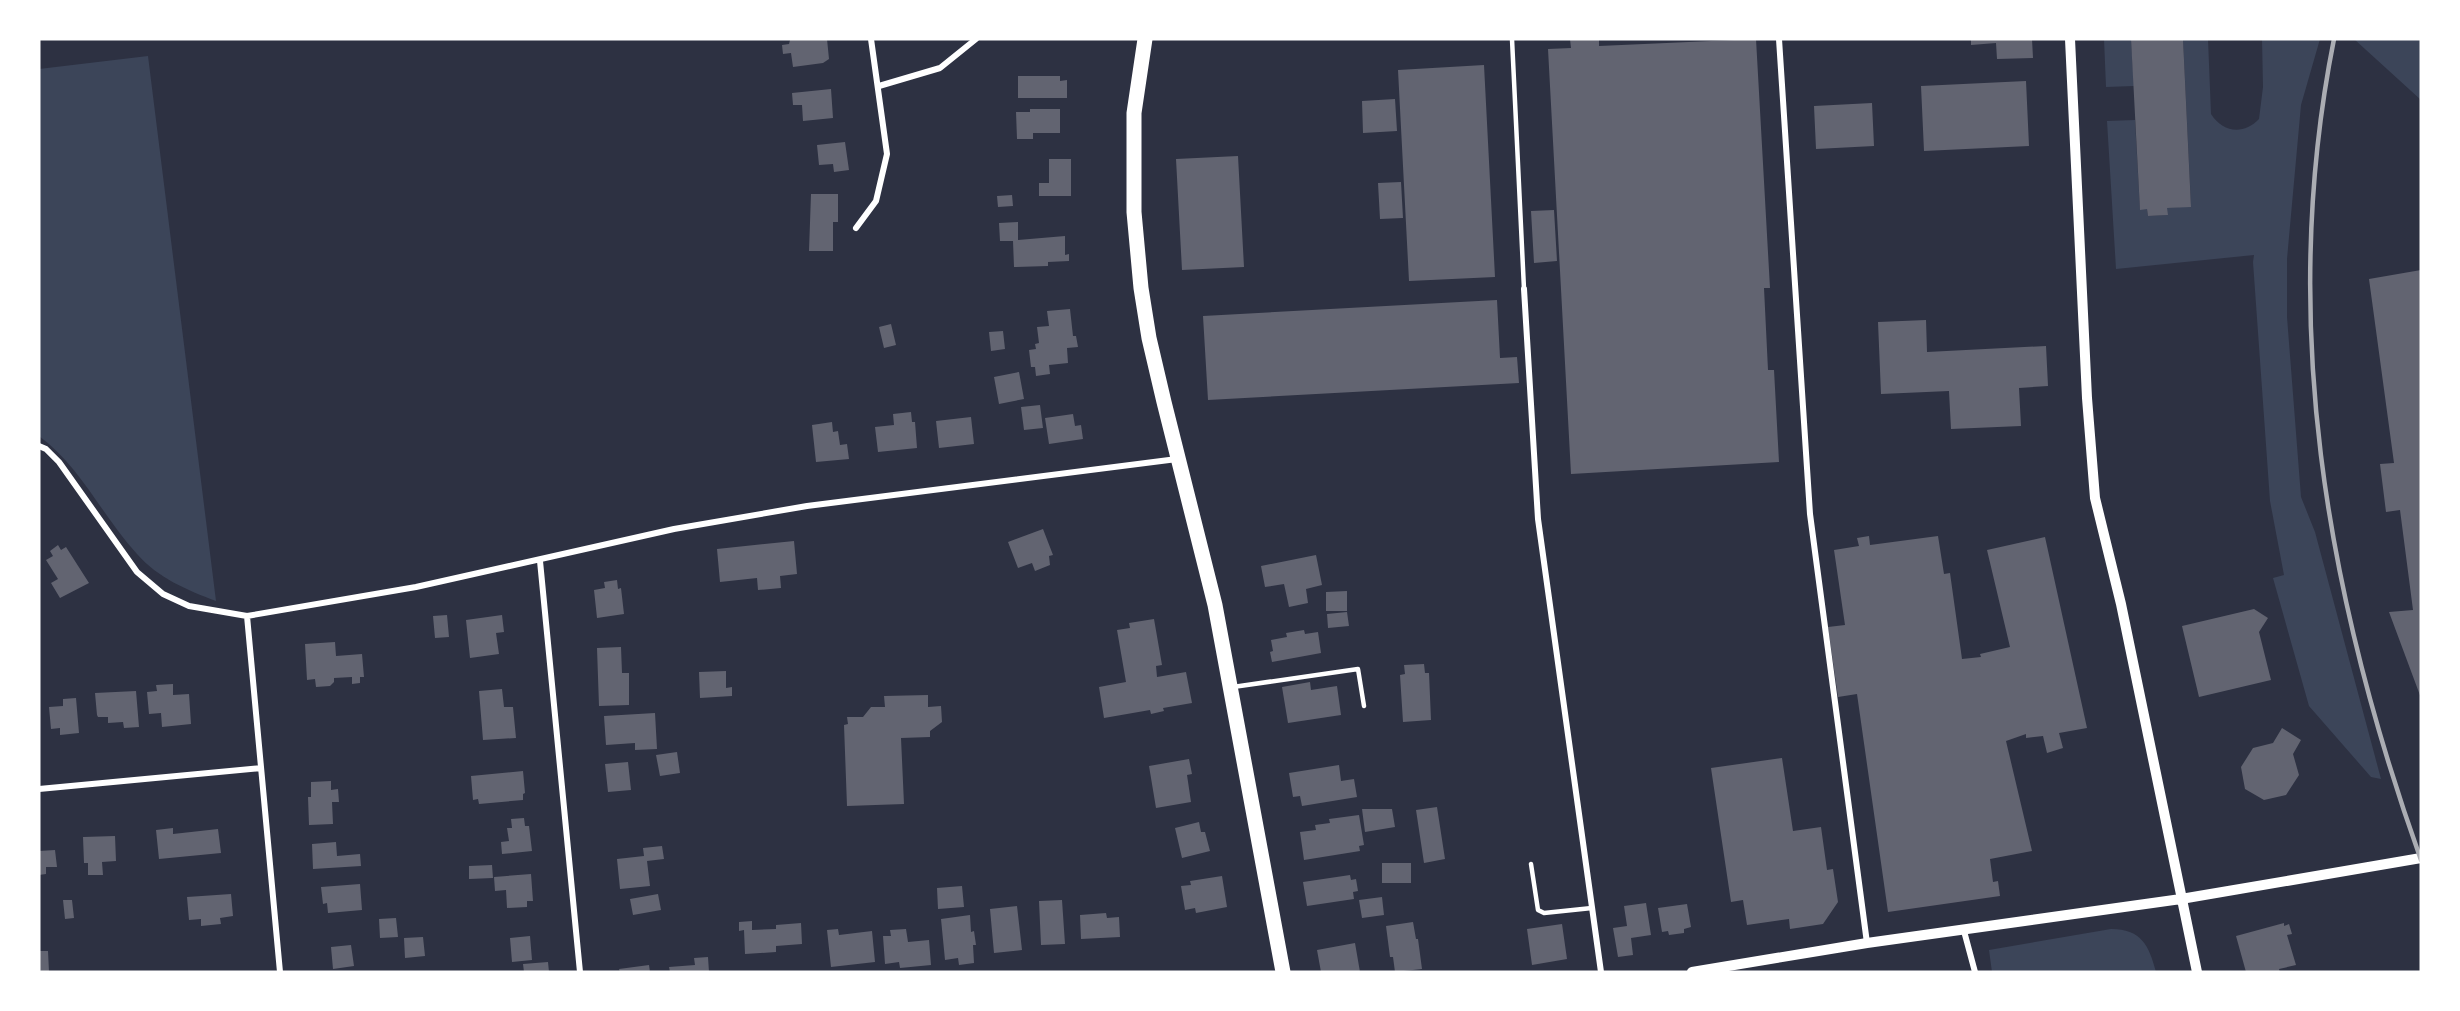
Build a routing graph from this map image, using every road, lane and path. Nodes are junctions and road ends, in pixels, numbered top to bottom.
1 (871, 39) edge
2 (976, 39) edge
3 (1145, 39) edge
4 (1512, 39) edge
5 (1779, 39) edge
6 (2070, 39) edge
7 (879, 86) junction
8 (856, 228) dead end
9 (1524, 289) joint
10 (39, 446) edge
11 (1178, 459) junction
12 (540, 561) junction
13 (247, 616) junction
14 (1230, 687) junction
15 (1364, 706) dead end
16 (261, 768) junction
17 (39, 789) edge
18 (2421, 858) edge
19 (1531, 864) dead end
20 (2181, 899) junction
21 (1592, 908) junction
22 (1964, 931) junction
23 (1867, 943) junction
24 (1746, 968) edge
25 (280, 972) edge
26 (580, 972) edge
27 (1283, 972) edge
28 (1601, 972) edge
29 (1692, 972) edge
30 (1975, 972) edge
31 (2198, 972) edge

1 - 7 street
2 - 7 street
3 - 11 main road
4 - 9 lane
5 - 23 street
6 - 20 street
7 - 8 street
9 - 21 street
10 - 13 street
11 - 12 street
11 - 14 main road
12 - 13 street
12 - 26 street
13 - 16 street
14 - 15 lane
14 - 27 main road
16 - 17 street
16 - 25 street
18 - 20 street
19 - 21 lane
20 - 22 street
20 - 31 street
21 - 28 street
22 - 23 street
22 - 30 street
23 - 24 street
24 - 29 street

